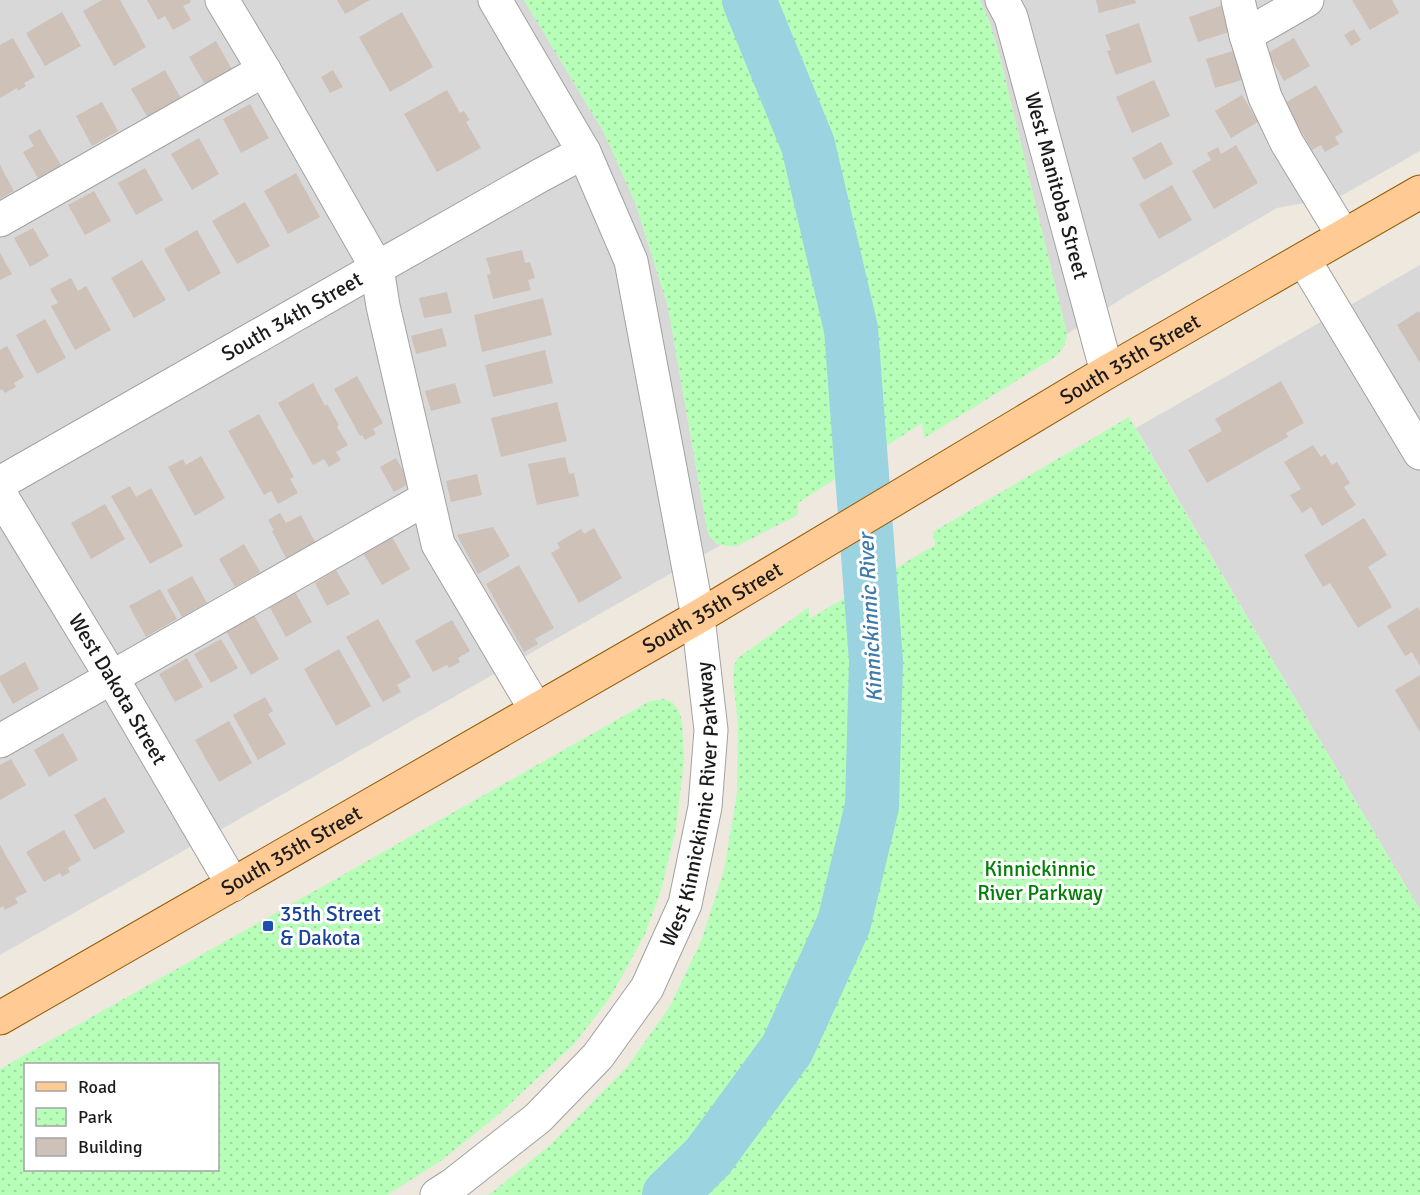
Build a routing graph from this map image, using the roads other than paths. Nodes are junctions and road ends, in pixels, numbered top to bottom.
1 (222, 0) edge
2 (495, 0) edge
3 (1002, 0) edge
4 (1238, 0) edge
5 (1307, 0) edge
6 (1246, 35) junction
7 (264, 70) junction
8 (584, 152) junction
9 (1420, 192) edge
10 (0, 220) edge
11 (1344, 235) junction
12 (1304, 260) junction
13 (377, 268) junction
14 (1107, 372) junction
15 (1420, 453) edge
16 (0, 483) edge
17 (0, 494) edge
18 (427, 498) junction
19 (698, 617) junction
20 (112, 678) junction
21 (536, 710) junction
22 (0, 741) edge
23 (233, 885) junction
24 (0, 1018) edge
25 (437, 1195) edge

1 - 7 street
2 - 8 street, West Kinnickinnic River Parkway
3 - 14 street, West Manitoba Street
4 - 6 street
5 - 6 street
6 - 11 street
7 - 10 street
7 - 13 street
8 - 13 street, South 34th Street
8 - 19 street, West Kinnickinnic River Parkway
9 - 11 main road, South 35th Street
11 - 12 main road, South 35th Street
12 - 14 main road, South 35th Street
12 - 15 street
13 - 16 street, South 34th Street
13 - 18 street
14 - 19 main road, South 35th Street
17 - 20 street, West Dakota Street
18 - 20 street
18 - 21 street
19 - 21 main road, South 35th Street
19 - 25 street, West Kinnickinnic River Parkway
20 - 22 street
20 - 23 street, West Dakota Street
21 - 23 main road, South 35th Street
23 - 24 main road, South 35th Street

